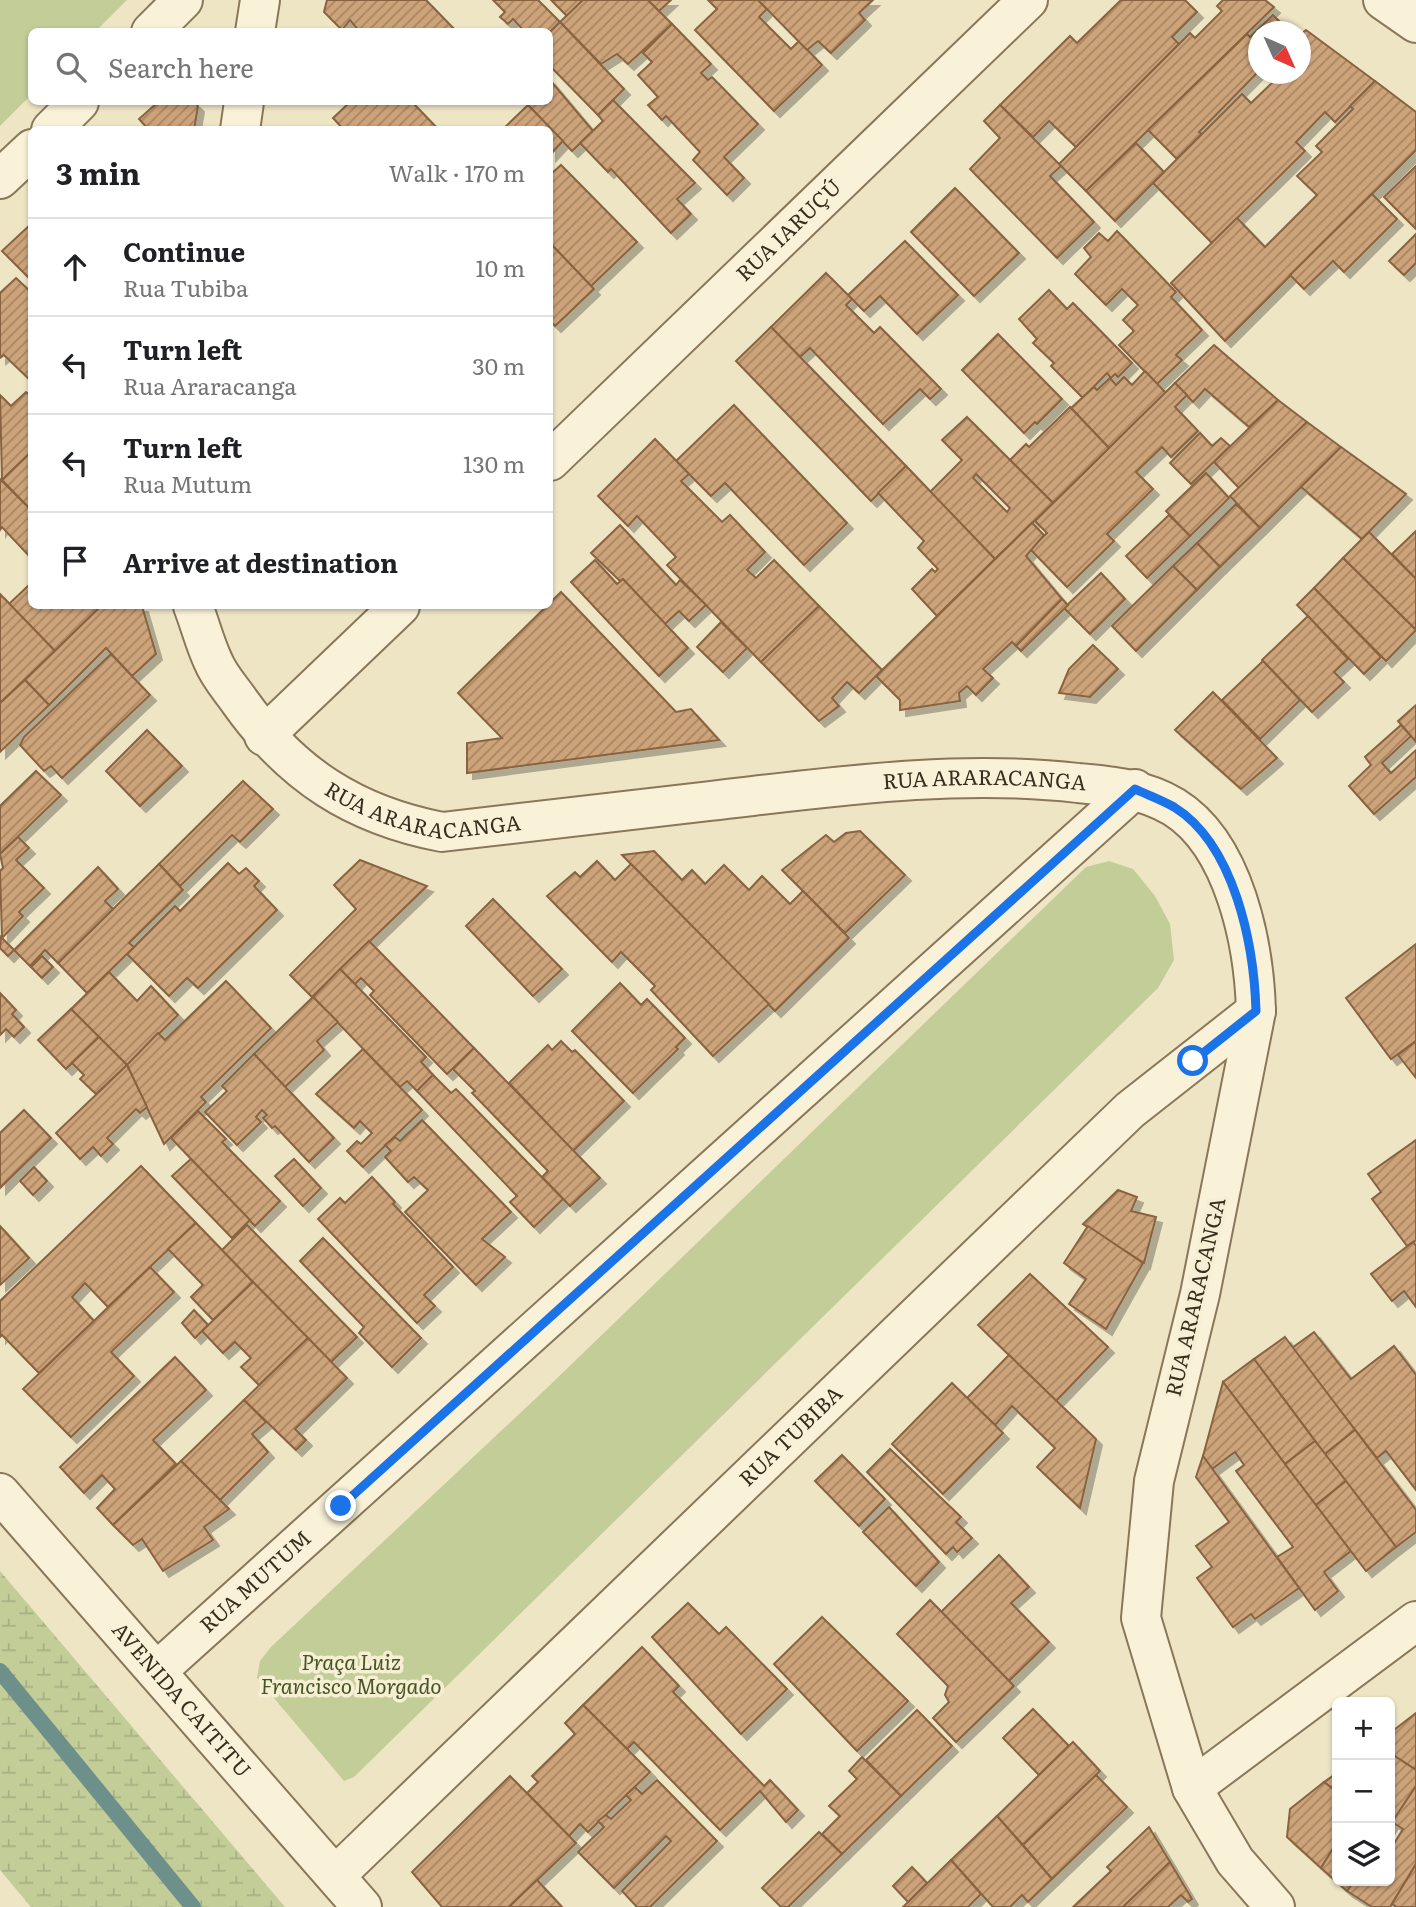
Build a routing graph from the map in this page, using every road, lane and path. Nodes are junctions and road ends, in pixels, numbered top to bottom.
1 (183, 0) edge
2 (260, 0) edge
3 (1028, 0) edge
4 (1383, 0) edge
5 (1416, 23) edge
6 (155, 28) edge
7 (256, 28) edge
8 (76, 105) edge
9 (244, 105) edge
10 (55, 126) edge
11 (241, 126) edge
12 (28, 153) edge
13 (0, 180) edge
14 (553, 458) edge
15 (194, 609) edge
16 (397, 609) edge
17 (264, 736) junction
18 (1135, 789) junction
19 (1256, 1011) junction
20 (0, 1493) edge
21 (1416, 1621) edge
22 (157, 1671) junction
23 (1192, 1788) junction
24 (336, 1875) junction
25 (362, 1907) edge
26 (1275, 1907) edge

1 - 6 street
2 - 7 street
3 - 14 street, RUA IARUÇÚ
4 - 5 street
8 - 10 street
9 - 11 street
12 - 13 street
15 - 17 street, RUA ARARACANGA
16 - 17 street
17 - 18 street, RUA ARARACANGA
18 - 19 street, RUA ARARACANGA
18 - 22 street, RUA MUTUM
19 - 23 street, RUA ARARACANGA
19 - 24 street, RUA TUBIBA
20 - 22 street, AVENIDA CAITITU
21 - 23 street
22 - 24 street, AVENIDA CAITITU
23 - 26 street, RUA ARARACANGA
24 - 25 street, AVENIDA CAITITU

